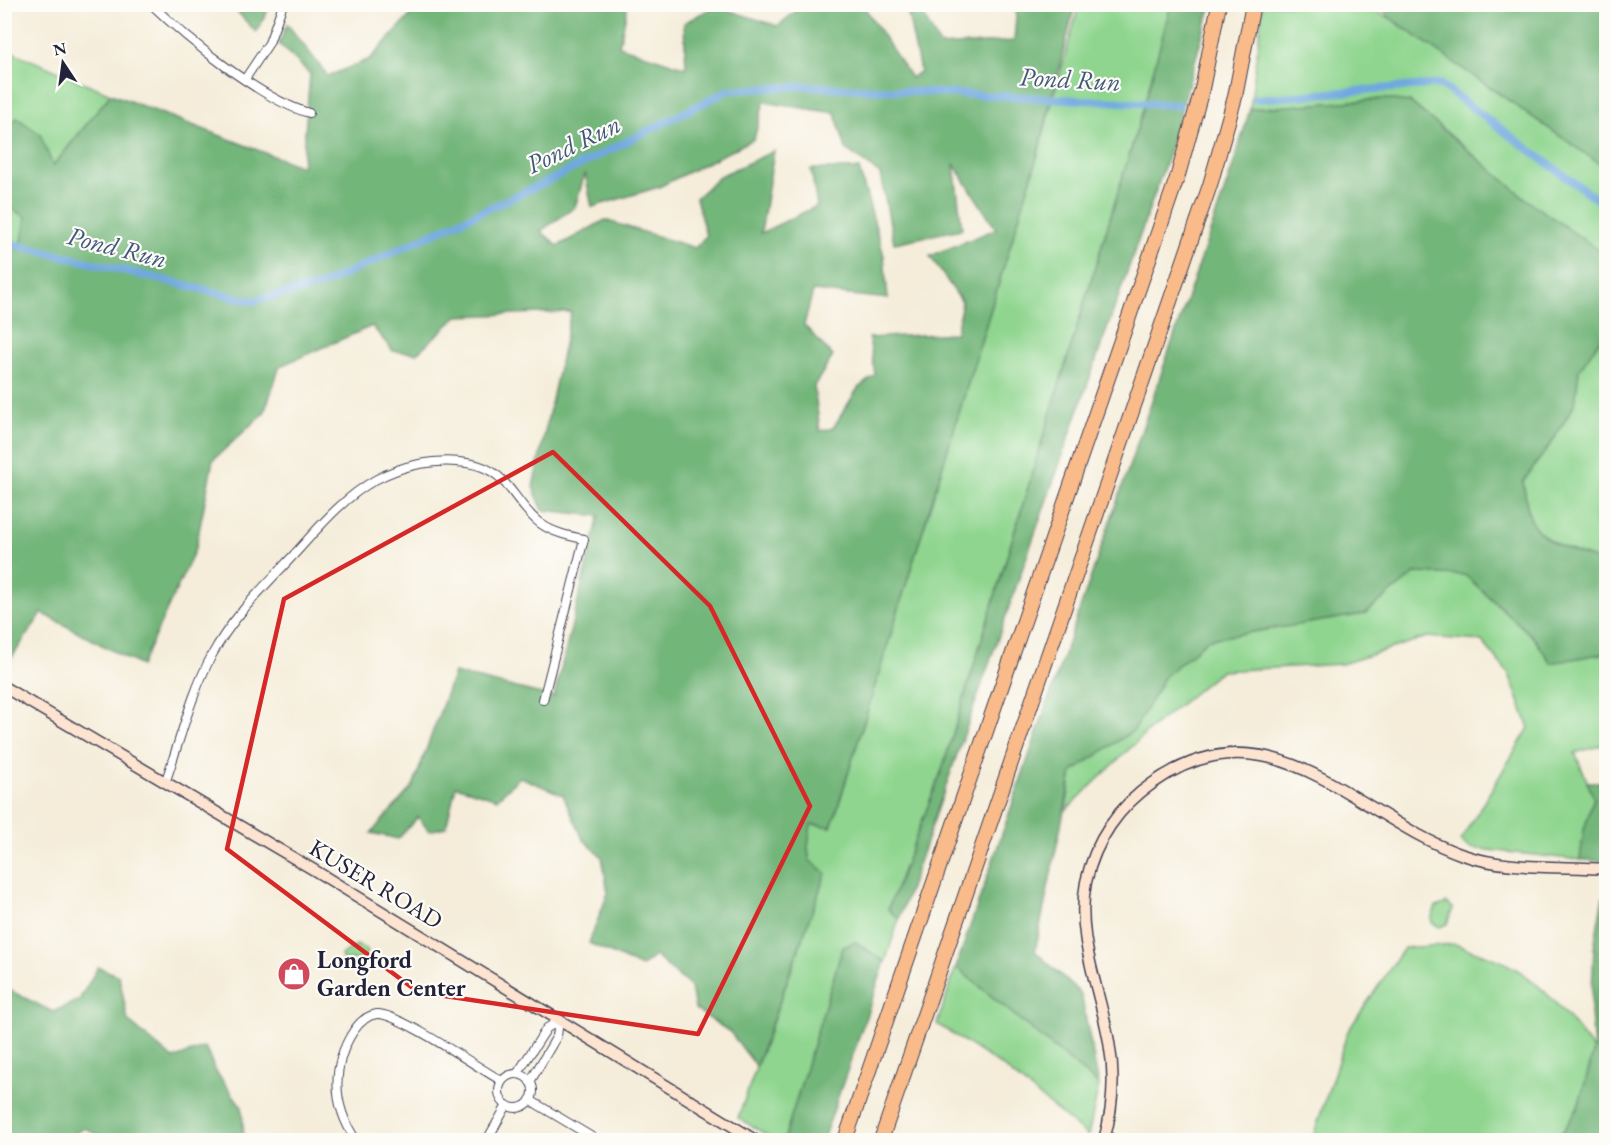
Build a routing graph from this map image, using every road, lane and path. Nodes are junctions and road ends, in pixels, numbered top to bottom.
1 (151, 4) edge
2 (283, 4) edge
3 (1219, 4) edge
4 (1253, 4) edge
5 (244, 79) junction
6 (309, 113) dead end
7 (4, 687) edge
8 (543, 700) dead end
9 (165, 783) junction
10 (1606, 869) edge
11 (559, 1021) junction
12 (517, 1074) junction
13 (502, 1081) junction
14 (530, 1082) junction
15 (530, 1100) junction
16 (507, 1105) junction
17 (356, 1140) edge
18 (487, 1140) edge
19 (597, 1140) edge
20 (755, 1140) edge
21 (845, 1140) edge
22 (881, 1140) edge
23 (1104, 1140) edge

1 - 5 street
2 - 5 street
3 - 21 highway
4 - 22 highway
5 - 6 street
7 - 9 street, KUSER ROAD
8 - 9 street
9 - 11 street, KUSER ROAD
10 - 23 street
11 - 12 street
11 - 14 street
11 - 20 street, KUSER ROAD
12 - 13 street
12 - 14 street
13 - 16 street
13 - 17 street
14 - 15 street
15 - 16 street
15 - 19 street
16 - 18 street

